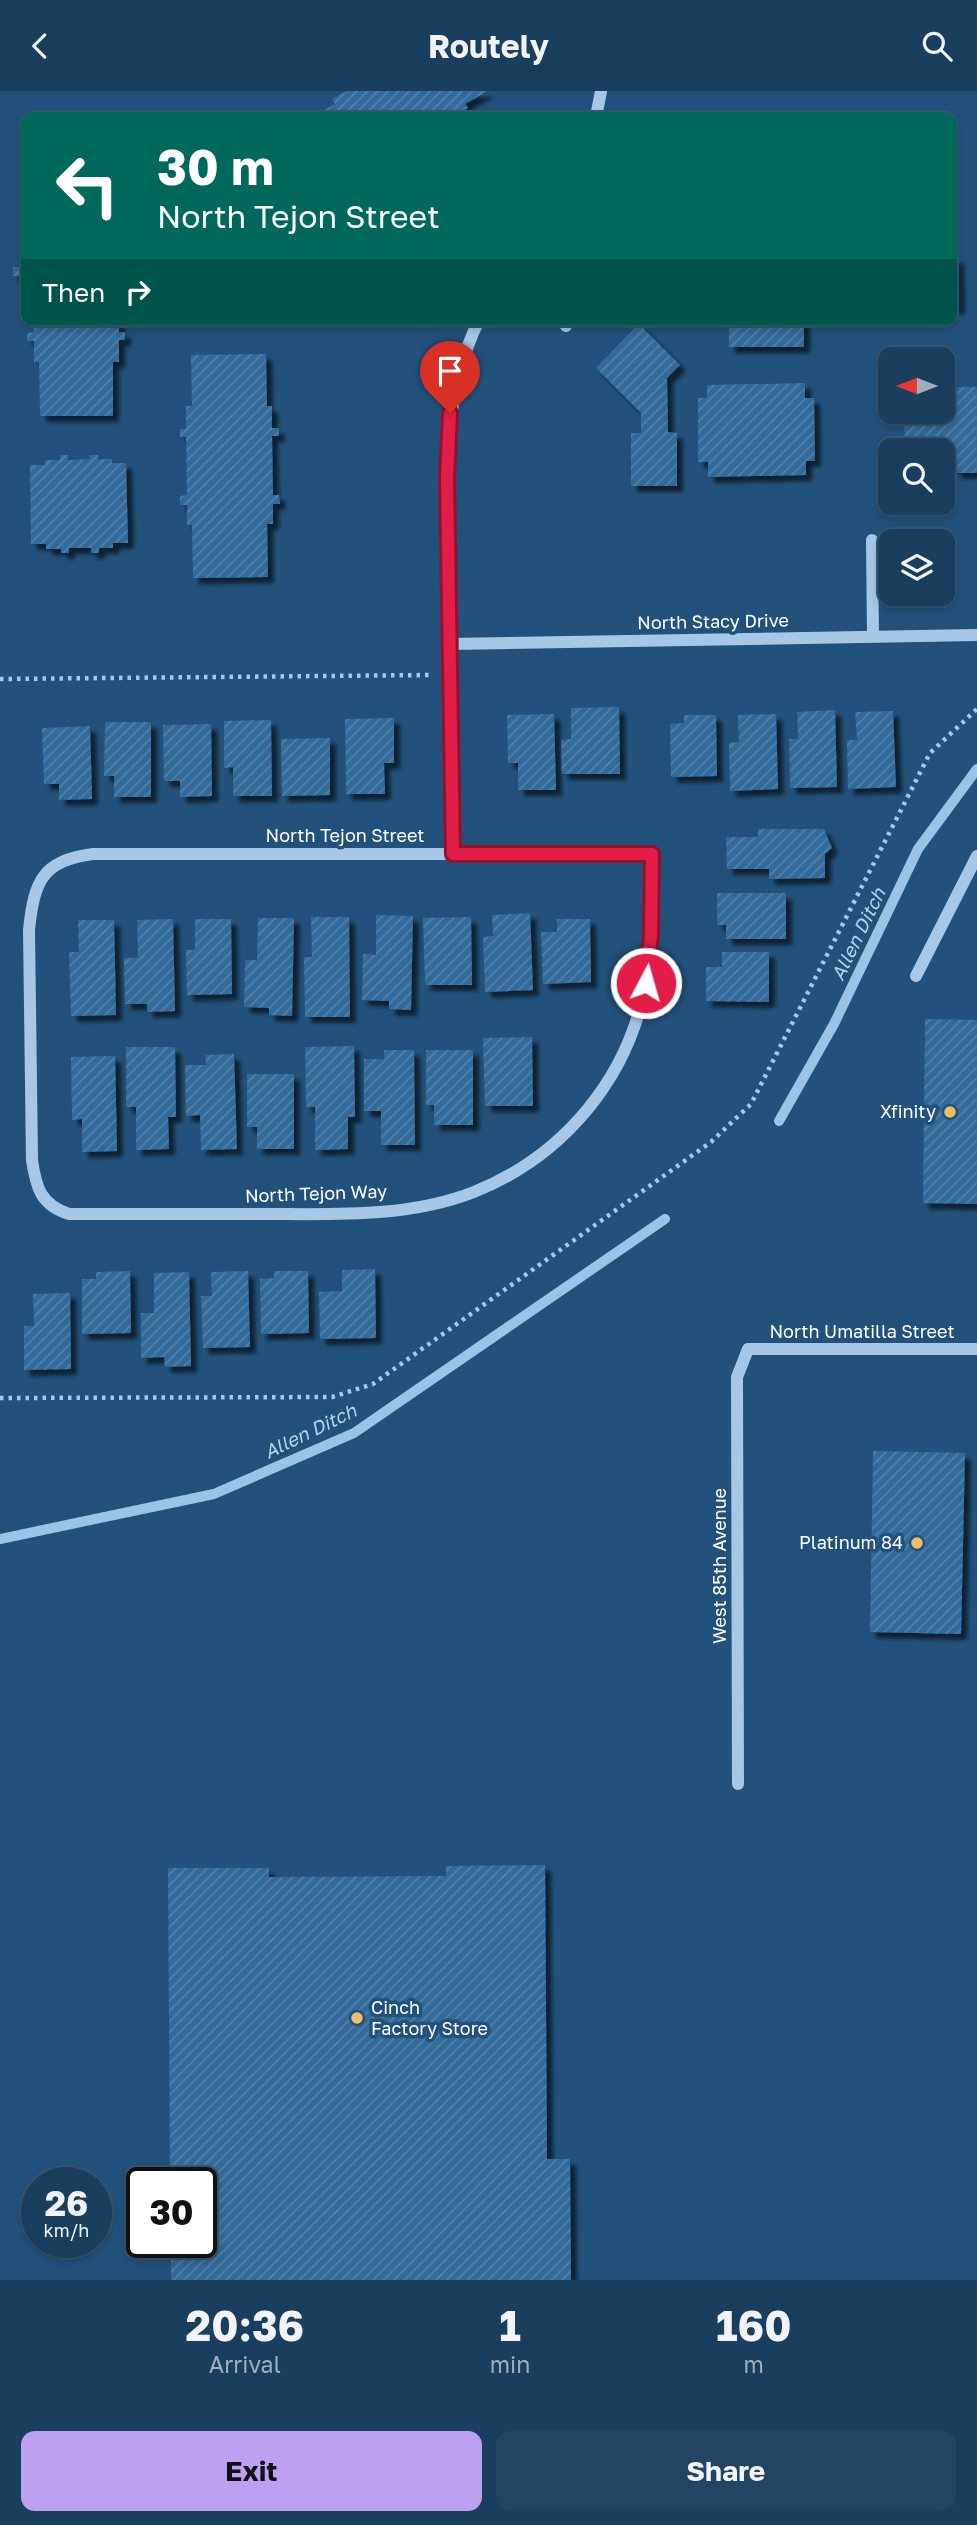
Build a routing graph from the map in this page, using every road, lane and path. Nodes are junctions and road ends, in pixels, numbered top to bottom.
1 (601, 91) edge
2 (597, 112) edge
3 (477, 326) edge
4 (872, 540) dead end
5 (977, 635) edge
6 (873, 637) junction
7 (450, 644) junction
8 (450, 676) junction
9 (0, 679) edge
10 (453, 854) junction
11 (652, 854) joint
12 (977, 856) edge
13 (916, 976) dead end
14 (43, 1200) joint
15 (748, 1349) joint
16 (977, 1349) edge
17 (738, 1784) dead end

1 - 2 street
3 - 7 street
4 - 6 street
5 - 6 street, North Stacy Drive
6 - 7 street, North Stacy Drive
7 - 8 street
8 - 9 path
8 - 10 street
10 - 11 street, North Tejon Street
10 - 14 street, North Tejon Street
11 - 14 street, North Tejon Way
12 - 13 street
15 - 16 street, North Umatilla Street
15 - 17 street, West 85th Avenue

